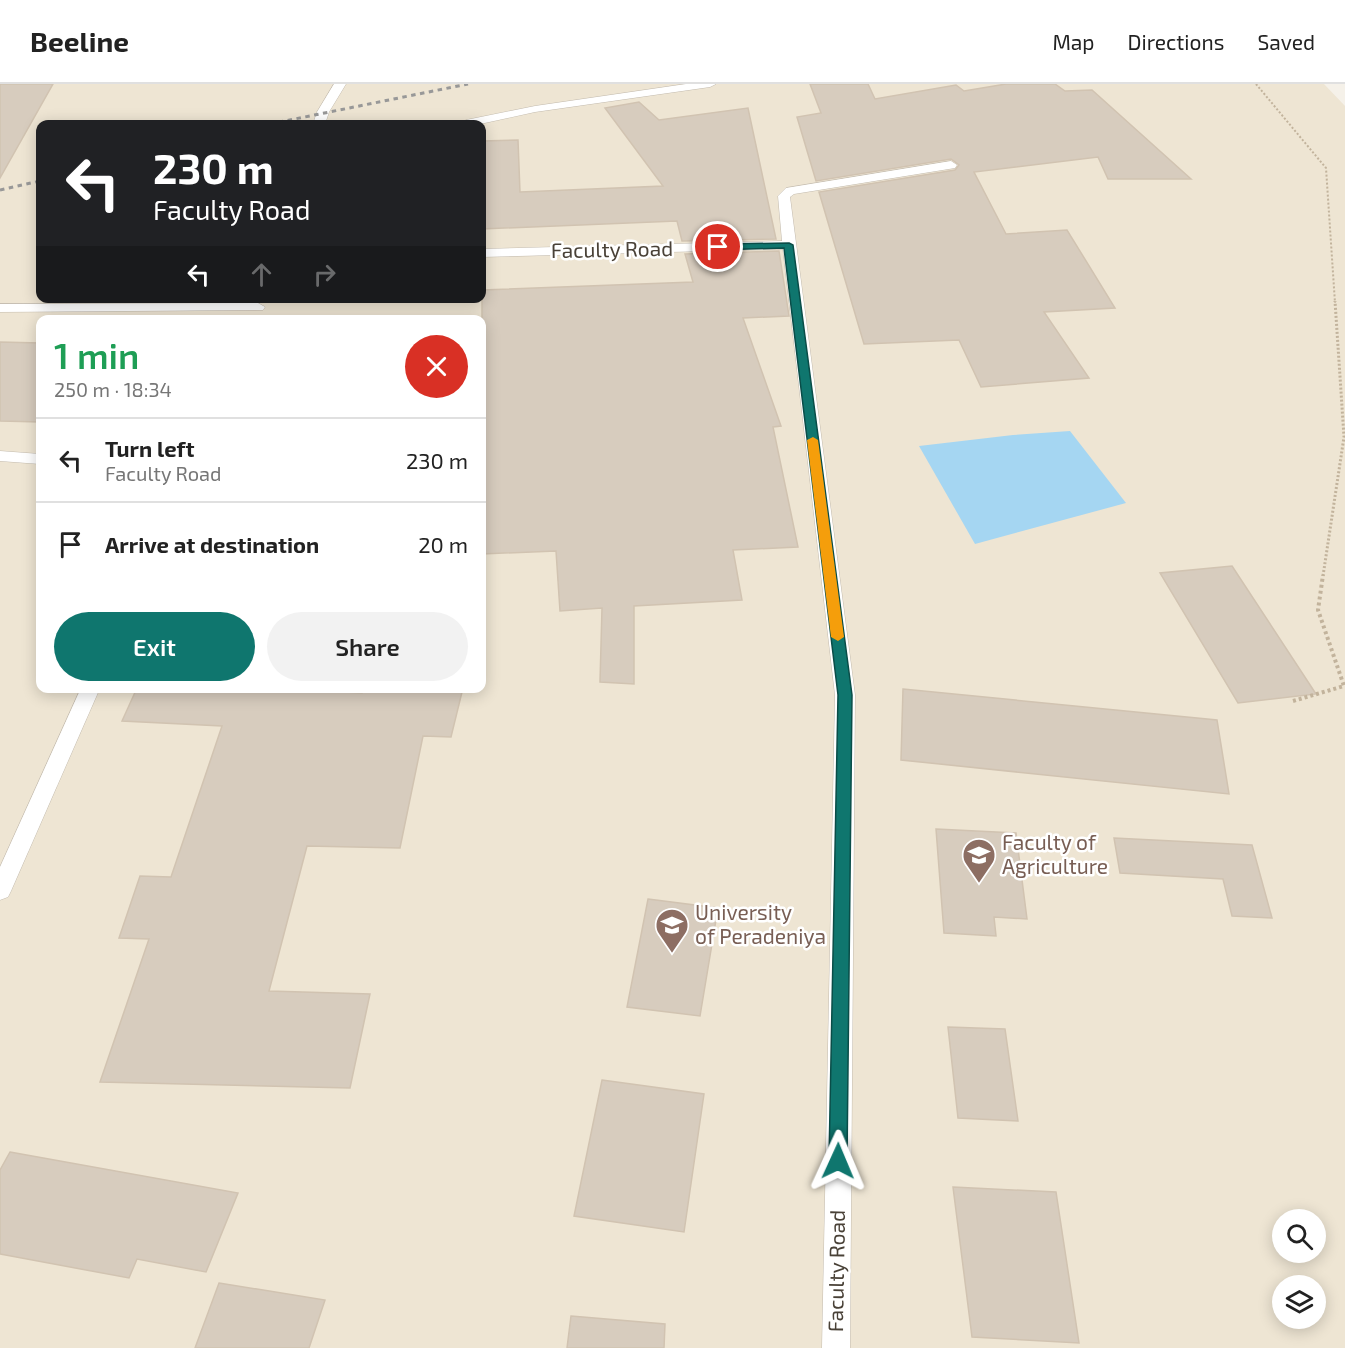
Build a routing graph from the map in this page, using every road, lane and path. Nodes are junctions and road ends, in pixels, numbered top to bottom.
1 (340, 84) edge
2 (710, 84) edge
3 (1256, 84) edge
4 (320, 120) edge
5 (486, 120) edge
6 (951, 165) dead end
7 (789, 245) junction
8 (486, 253) edge
9 (0, 308) edge
10 (257, 308) edge
11 (0, 456) edge
12 (36, 459) edge
13 (88, 693) edge
14 (1293, 701) dead end
15 (9, 848) edge
16 (0, 891) edge
17 (836, 1348) edge

1 - 4 lane
2 - 5 lane
3 - 14 path
6 - 7 lane
7 - 8 lane, Faculty Road
7 - 17 lane, Faculty Road
9 - 10 lane
11 - 12 lane
13 - 15 lane
15 - 16 lane

